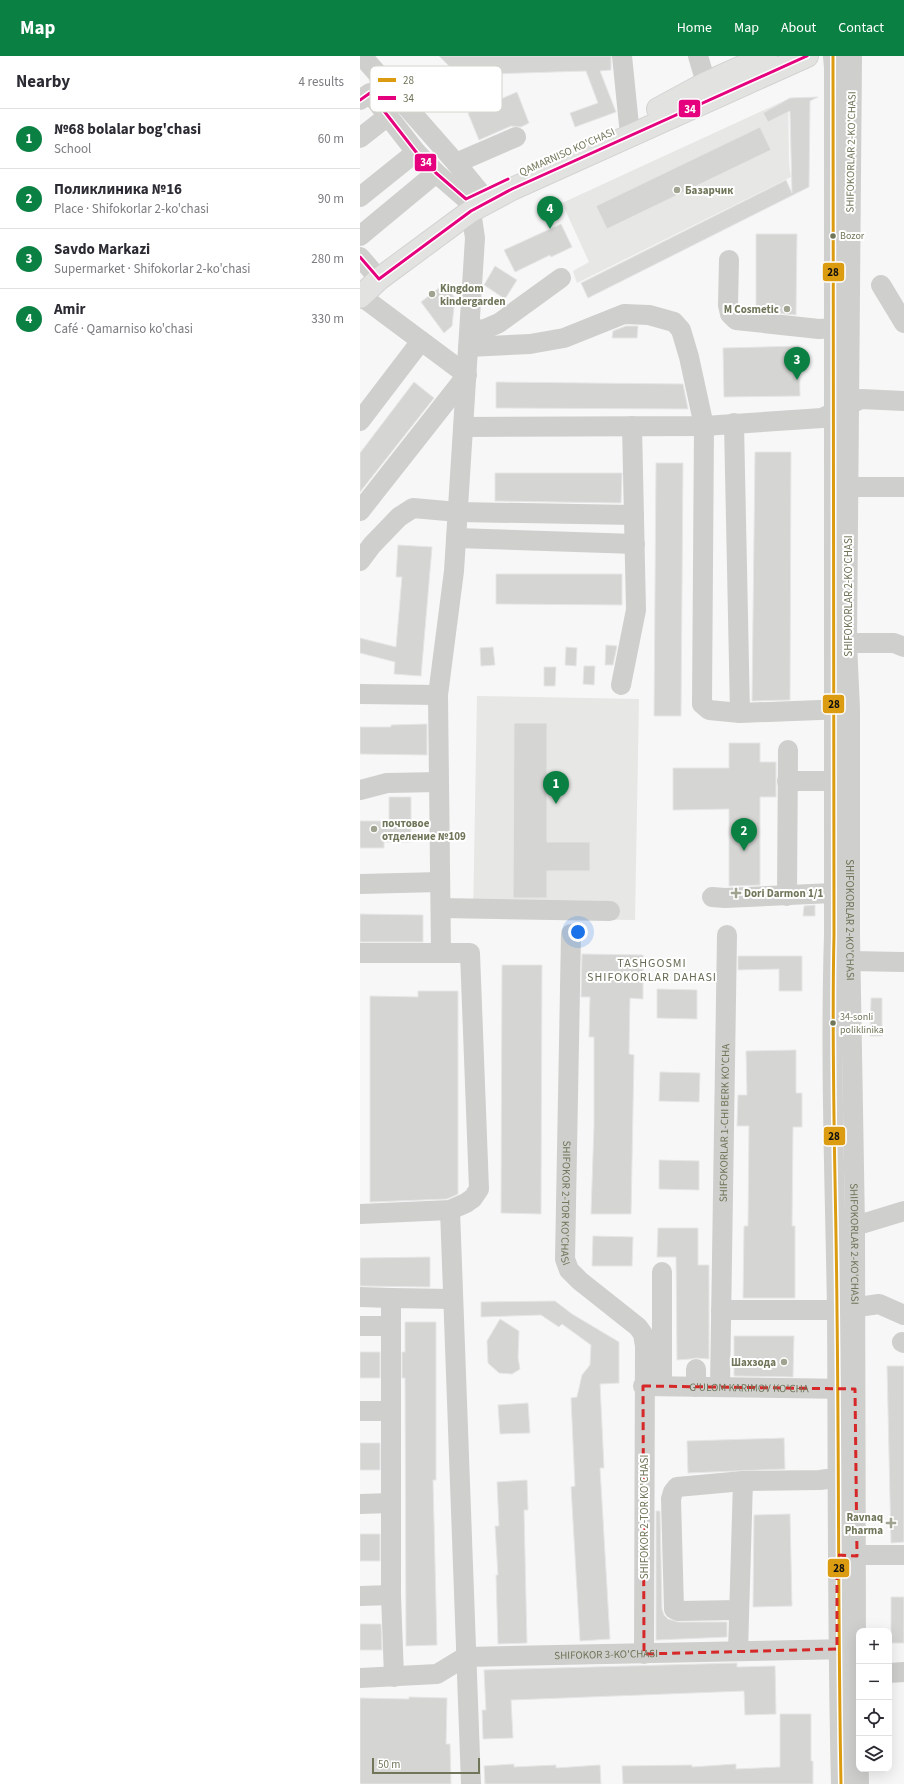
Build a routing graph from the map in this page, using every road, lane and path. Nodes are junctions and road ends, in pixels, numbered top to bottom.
1 (362, 56) edge
2 (622, 56) edge
3 (698, 56) edge
4 (766, 56) edge
5 (807, 56) edge
6 (833, 56) edge
7 (852, 56) edge
8 (371, 66) edge
9 (706, 83) junction
10 (370, 93) edge
11 (360, 100) edge
12 (385, 112) edge
13 (411, 112) edge
14 (388, 116) junction
15 (629, 125) junction
16 (516, 137) dead end
17 (360, 138) edge
18 (416, 152) junction
19 (456, 163) junction
20 (436, 173) junction
21 (360, 197) edge
22 (476, 201) junction
23 (360, 236) edge
24 (729, 260) dead end
25 (561, 278) dead end
26 (365, 280) edge
27 (881, 285) dead end
28 (904, 323) edge
29 (834, 328) junction
30 (469, 338) junction
31 (421, 341) junction
32 (467, 375) junction
33 (904, 401) edge
34 (841, 409) junction
35 (360, 421) edge
36 (734, 423) junction
37 (632, 426) junction
38 (704, 426) junction
39 (464, 427) junction
40 (841, 487) junction
41 (904, 487) edge
42 (360, 512) edge
43 (458, 512) junction
44 (634, 515) junction
45 (456, 538) junction
46 (635, 544) junction
47 (360, 561) edge
48 (847, 642) junction
49 (904, 647) edge
50 (621, 685) dead end
51 (360, 694) edge
52 (438, 695) junction
53 (842, 709) junction
54 (740, 713) junction
55 (788, 750) dead end
56 (787, 781) junction
57 (833, 781) junction
58 (439, 782) junction
59 (360, 790) edge
60 (440, 882) junction
61 (360, 884) edge
62 (833, 893) junction
63 (787, 896) junction
64 (712, 897) dead end
65 (441, 908) junction
66 (610, 911) dead end
67 (571, 934) dead end
68 (727, 935) dead end
69 (360, 953) edge
70 (441, 953) junction
71 (850, 961) junction
72 (904, 962) edge
73 (450, 1210) junction
74 (904, 1211) edge
75 (360, 1214) edge
76 (856, 1226) junction
77 (662, 1272) dead end
78 (360, 1297) edge
79 (391, 1298) junction
80 (452, 1299) junction
81 (846, 1308) junction
82 (722, 1310) junction
83 (904, 1315) edge
84 (360, 1326) edge
85 (391, 1326) junction
86 (653, 1386) junction
87 (720, 1387) junction
88 (846, 1389) junction
89 (360, 1411) edge
90 (391, 1411) junction
91 (846, 1476) junction
92 (743, 1481) junction
93 (391, 1503) junction
94 (360, 1504) edge
95 (837, 1555) junction
96 (904, 1555) edge
97 (857, 1556) junction
98 (391, 1595) junction
99 (360, 1596) edge
100 (739, 1610) junction
101 (847, 1649) junction
102 (738, 1651) junction
103 (644, 1654) junction
104 (465, 1657) junction
105 (856, 1669) edge
106 (904, 1672) edge
107 (856, 1673) edge
108 (892, 1673) edge
109 (838, 1674) junction
110 (394, 1677) junction
111 (360, 1678) edge
112 (858, 1700) edge
113 (471, 1784) edge
114 (841, 1784) edge
115 (859, 1784) edge

1 - 8 street
2 - 15 street
3 - 9 street
4 - 9 main road, QAMARNISO KO'CHASI
5 - 22 main road, QAMARNISO KO'CHASI
6 - 29 street, SHIFOKORLAR 2-KO'CHASI
7 - 34 street, SHIFOKORLAR 2-KO'CHASI
9 - 15 main road, QAMARNISO KO'CHASI
10 - 11 street
12 - 14 street
13 - 19 street
14 - 17 street
14 - 18 street
15 - 22 main road, QAMARNISO KO'CHASI
16 - 19 street
18 - 20 street
18 - 21 street
19 - 22 street
20 - 22 street
20 - 23 street
22 - 26 main road, QAMARNISO KO'CHASI
22 - 30 street
24 - 29 street
25 - 30 street
26 - 31 street
27 - 28 street
29 - 34 street, SHIFOKORLAR 2-KO'CHASI
30 - 32 street
30 - 38 street
31 - 32 street
31 - 35 street
32 - 39 street
32 - 42 street
33 - 34 street
34 - 36 street
34 - 40 street, SHIFOKORLAR 2-KO'CHASI
36 - 38 street
36 - 54 street
37 - 38 street
37 - 39 street
37 - 44 street
38 - 54 street
39 - 43 street
40 - 41 street
40 - 48 street, SHIFOKORLAR 2-KO'CHASI
40 - 53 street, SHIFOKORLAR 2-KO'CHASI
43 - 44 street
43 - 45 street
43 - 47 street
44 - 46 street
45 - 46 street
45 - 52 street
46 - 50 street
48 - 49 street
48 - 53 street, SHIFOKORLAR 2-KO'CHASI
51 - 52 street
52 - 58 street
53 - 54 street
53 - 57 street, SHIFOKORLAR 2-KO'CHASI
53 - 71 street, SHIFOKORLAR 2-KO'CHASI
55 - 56 street
56 - 57 street
56 - 63 street
57 - 62 street, SHIFOKORLAR 2-KO'CHASI
58 - 59 street
58 - 60 street
60 - 61 street
60 - 65 street
62 - 63 street
62 - 81 street, SHIFOKORLAR 2-KO'CHASI
63 - 64 street
65 - 66 street
65 - 70 street
67 - 86 street, SHIFOKOR 2-TOR KO'CHASI
68 - 82 street, SHIFOKORLAR 1-CHI BERK KO'CHA
69 - 70 street
70 - 73 street
71 - 72 street
71 - 76 street, SHIFOKORLAR 2-KO'CHASI
73 - 75 street
73 - 80 street
74 - 76 street
76 - 81 street, SHIFOKORLAR 2-KO'CHASI
77 - 86 street
78 - 79 street
79 - 80 street
79 - 85 street
80 - 104 street
81 - 82 street
81 - 83 street
81 - 88 street, SHIFOKORLAR 2-KO'CHASI
82 - 87 street, SHIFOKORLAR 1-CHI BERK KO'CHA
84 - 85 street
85 - 90 street
86 - 87 street, G'ULOM KARIMOV KO'CHA
86 - 103 street, SHIFOKOR 2-TOR KO'CHASI
87 - 88 street, G'ULOM KARIMOV KO'CHA
88 - 91 street, SHIFOKORLAR 2-KO'CHASI
89 - 90 street
90 - 93 street
91 - 92 street
91 - 95 street, SHIFOKORLAR 2-KO'CHASI
91 - 97 street, SHIFOKORLAR 2-KO'CHASI
92 - 100 street
92 - 100 street
93 - 94 street
93 - 98 street
95 - 97 street
95 - 101 street, SHIFOKORLAR 2-KO'CHASI
96 - 97 street
97 - 101 street, SHIFOKORLAR 2-KO'CHASI
98 - 99 street
98 - 110 street
100 - 102 street
101 - 102 street, SHIFOKOR 3-KO'CHASI
101 - 105 street, SHIFOKORLAR 2-KO'CHASI
101 - 109 street, SHIFOKORLAR 2-KO'CHASI
102 - 103 street, SHIFOKOR 3-KO'CHASI
103 - 104 street, SHIFOKOR 3-KO'CHASI
104 - 110 street
104 - 113 street
106 - 108 street
107 - 109 street
109 - 114 street, SHIFOKORLAR 2-KO'CHASI
110 - 111 street
112 - 115 street, SHIFOKORLAR 2-KO'CHASI

